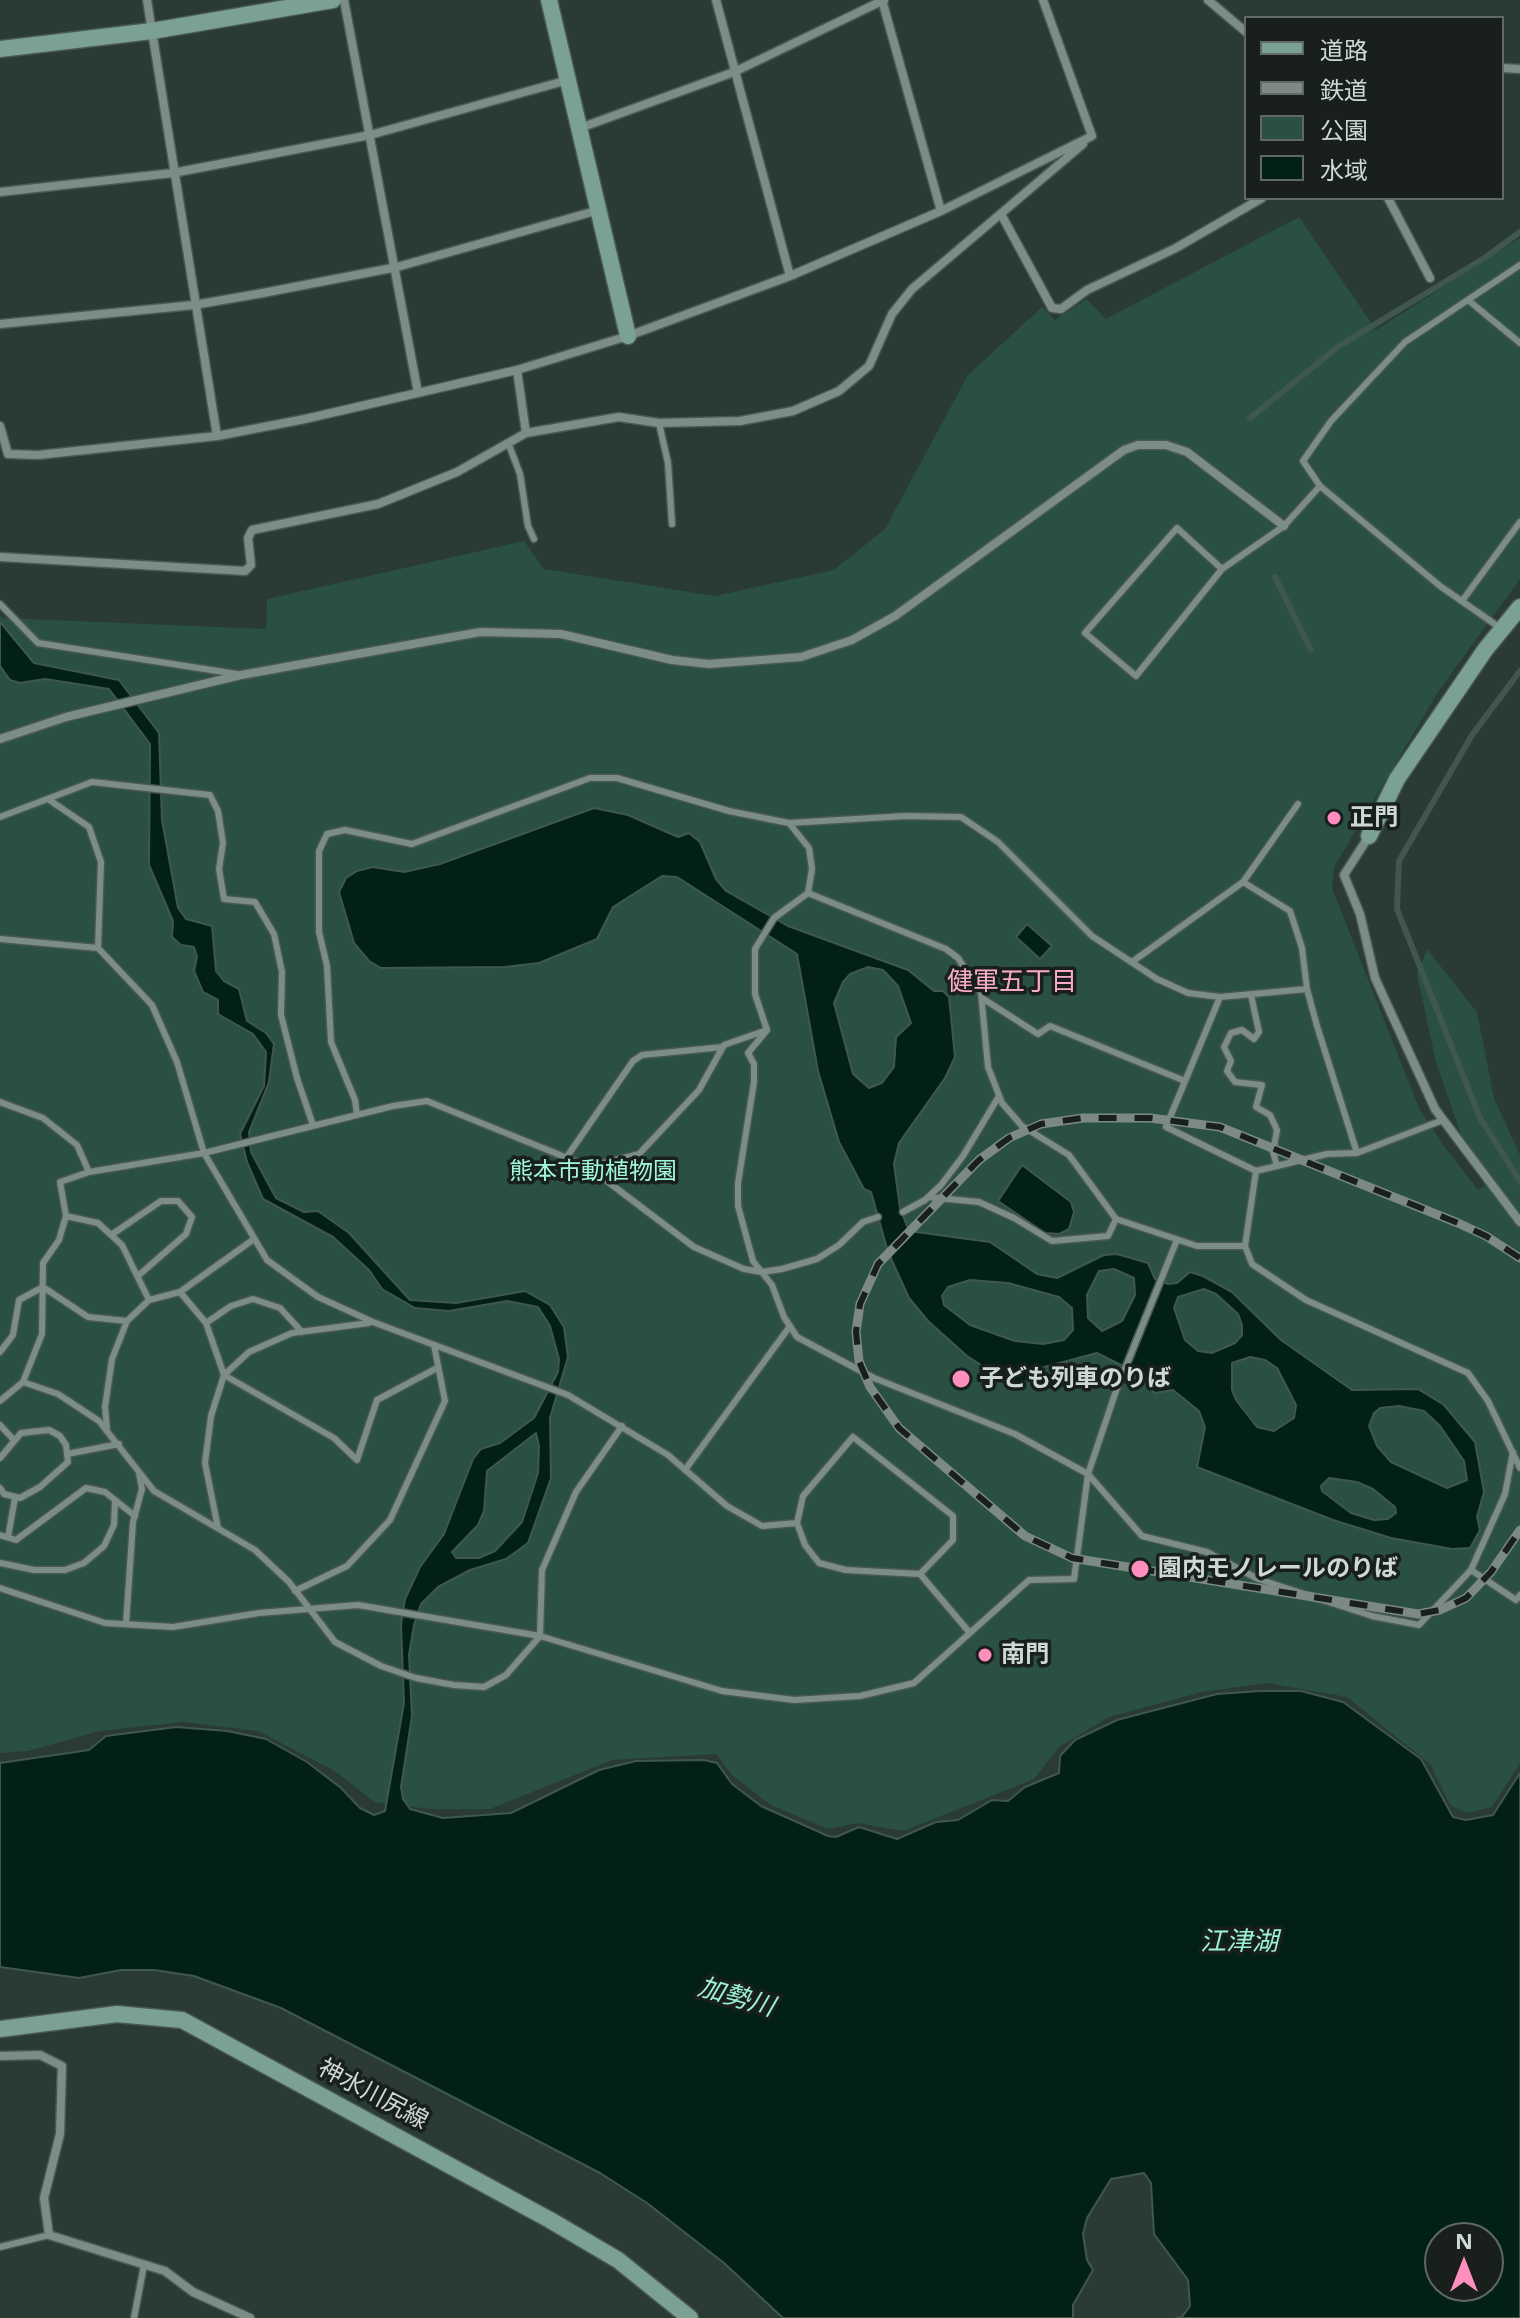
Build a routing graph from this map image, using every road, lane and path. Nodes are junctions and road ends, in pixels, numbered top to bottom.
1 (147, 0) edge
2 (333, 0) edge
3 (344, 0) edge
4 (549, 0) edge
5 (716, 0) edge
6 (883, 0) edge
7 (1043, 0) edge
8 (1208, 0) edge
9 (1244, 30) edge
10 (152, 31) junction
11 (0, 49) edge
12 (734, 72) junction
13 (568, 80) junction
14 (579, 128) junction
15 (370, 135) junction
16 (1092, 136) junction
17 (173, 173) junction
18 (0, 192) edge
19 (1259, 200) edge
20 (1389, 200) edge
21 (599, 210) junction
22 (941, 211) junction
23 (1001, 214) junction
24 (1520, 265) edge
25 (397, 267) junction
26 (790, 276) junction
27 (1430, 278) dead end
28 (1468, 300) junction
29 (194, 305) junction
30 (0, 324) edge
31 (628, 336) junction
32 (1520, 343) edge
33 (517, 370) junction
34 (418, 393) junction
35 (659, 423) junction
36 (0, 426) edge
37 (526, 433) junction
38 (217, 436) junction
39 (509, 445) junction
40 (8, 454) junction
41 (0, 460) edge
42 (1320, 486) junction
43 (1520, 522) edge
44 (672, 524) dead end
45 (1284, 526) junction
46 (534, 539) dead end
47 (0, 557) edge
48 (1222, 569) junction
49 (1462, 601) junction
50 (0, 604) edge
51 (1520, 607) edge
52 (1502, 629) junction
53 (241, 675) junction
54 (0, 739) edge
55 (48, 799) junction
56 (1298, 804) dead end
57 (0, 817) edge
58 (789, 823) junction
59 (1369, 836) joint
60 (1243, 882) junction
61 (808, 893) junction
62 (0, 939) edge
63 (98, 948) junction
64 (1132, 962) junction
65 (1307, 989) junction
66 (1251, 995) junction
67 (1220, 997) junction
68 (982, 998) junction
69 (767, 1030) junction
70 (723, 1047) junction
71 (1185, 1081) junction
72 (999, 1096) junction
73 (0, 1102) edge
74 (357, 1115) junction
75 (1443, 1120) junction
76 (313, 1125) junction
77 (204, 1153) junction
78 (1357, 1153) junction
79 (566, 1158) junction
80 (1277, 1166) junction
81 (588, 1167) junction
82 (1256, 1171) junction
83 (89, 1172) junction
84 (928, 1197) junction
85 (903, 1212) dead end
86 (66, 1216) junction
87 (878, 1217) dead end
88 (1116, 1219) junction
89 (1520, 1222) edge
90 (111, 1235) junction
91 (254, 1239) junction
92 (1177, 1240) junction
93 (1245, 1246) junction
94 (762, 1272) junction
95 (139, 1275) junction
96 (43, 1287) junction
97 (180, 1292) junction
98 (149, 1300) junction
99 (127, 1321) junction
100 (373, 1322) junction
101 (206, 1323) junction
102 (790, 1326) junction
103 (302, 1332) junction
104 (434, 1345) junction
105 (0, 1352) edge
106 (437, 1368) junction
107 (224, 1375) junction
108 (23, 1382) junction
109 (0, 1401) edge
110 (0, 1425) edge
111 (622, 1426) junction
112 (107, 1430) junction
113 (14, 1440) junction
114 (119, 1444) junction
115 (1513, 1452) junction
116 (67, 1454) junction
117 (0, 1458) edge
118 (1520, 1468) edge
119 (139, 1469) junction
120 (685, 1470) junction
121 (1088, 1474) junction
122 (0, 1488) edge
123 (15, 1498) junction
124 (115, 1500) junction
125 (135, 1516) junction
126 (797, 1523) junction
127 (218, 1528) junction
128 (0, 1535) edge
129 (8, 1537) junction
130 (0, 1563) edge
131 (1471, 1570) junction
132 (920, 1574) junction
133 (0, 1588) edge
134 (295, 1591) junction
135 (1520, 1595) edge
136 (306, 1608) junction
137 (126, 1624) junction
138 (970, 1633) junction
139 (540, 1636) junction
140 (0, 2029) edge
141 (0, 2056) edge
142 (49, 2235) junction
143 (0, 2247) edge
144 (144, 2265) junction
145 (134, 2318) edge
146 (250, 2318) edge
147 (690, 2318) edge

1 - 10 street
2 - 10 street
3 - 15 street
4 - 13 street
5 - 12 street
6 - 12 street
6 - 22 street
7 - 16 street
8 - 9 street
10 - 11 street
10 - 17 street
12 - 14 street
12 - 26 street
13 - 14 street
13 - 15 street
14 - 21 street
15 - 17 street
15 - 25 street
16 - 22 street
16 - 23 street
17 - 18 street
17 - 29 street
19 - 23 street
20 - 27 street
21 - 25 street
21 - 31 street
22 - 26 street
23 - 35 street
24 - 28 lane
25 - 29 street
25 - 34 street
26 - 31 street
28 - 32 lane
28 - 42 lane
29 - 30 street
29 - 38 street
31 - 33 street
33 - 34 street
33 - 37 street
34 - 38 street
35 - 37 street
35 - 44 lane
36 - 40 street
37 - 39 street
38 - 40 street
39 - 46 lane
39 - 47 street
40 - 41 street
42 - 45 lane
42 - 49 lane
43 - 49 lane
45 - 48 lane
45 - 53 street
48 - 48 lane
49 - 52 lane
50 - 53 lane
51 - 52 street
52 - 59 street
53 - 54 street
55 - 57 lane
55 - 63 lane
55 - 76 lane
56 - 60 lane
58 - 61 lane
58 - 64 lane
58 - 74 lane
59 - 75 street
60 - 64 lane
60 - 65 lane
61 - 68 lane
61 - 69 lane
62 - 63 lane
63 - 77 lane
64 - 67 lane
65 - 66 lane
65 - 78 lane
66 - 67 lane
66 - 80 lane
67 - 71 lane
68 - 71 lane
68 - 72 lane
69 - 70 lane
69 - 94 lane
70 - 79 lane
70 - 81 lane
71 - 82 lane
72 - 84 lane
72 - 88 lane
73 - 83 lane
74 - 76 lane
74 - 79 lane
75 - 78 lane
75 - 89 street
76 - 77 lane
77 - 83 lane
77 - 91 lane
78 - 80 lane
79 - 81 lane
80 - 82 lane
81 - 94 lane
82 - 93 lane
83 - 86 lane
84 - 85 lane
84 - 88 lane
86 - 90 lane
86 - 96 lane
87 - 94 lane
88 - 92 lane
90 - 95 lane
90 - 95 lane
91 - 97 lane
91 - 100 lane
92 - 93 lane
92 - 121 lane
93 - 115 lane
94 - 102 lane
95 - 98 lane
96 - 99 lane
96 - 105 lane
96 - 108 lane
97 - 98 lane
97 - 101 lane
98 - 99 lane
99 - 112 lane
100 - 103 lane
100 - 104 lane
101 - 103 lane
101 - 107 lane
102 - 120 lane
102 - 121 lane
103 - 107 lane
104 - 106 lane
104 - 111 lane
106 - 107 lane
106 - 134 lane
107 - 127 lane
108 - 109 lane
108 - 112 lane
110 - 113 lane
111 - 120 lane
111 - 139 lane
112 - 114 lane
113 - 116 lane
113 - 117 lane
114 - 116 lane
114 - 119 lane
115 - 118 lane
115 - 131 lane
116 - 123 lane
119 - 125 lane
119 - 127 lane
120 - 126 lane
121 - 131 lane
121 - 138 lane
122 - 123 lane
123 - 129 lane
124 - 125 lane
124 - 129 lane
124 - 130 lane
125 - 137 lane
126 - 132 lane
126 - 132 lane
127 - 134 lane
128 - 129 lane
131 - 135 lane
132 - 138 lane
133 - 137 lane
134 - 136 lane
136 - 137 lane
136 - 139 lane
136 - 139 lane
138 - 139 lane
140 - 147 street, 神水川尻線
141 - 142 street
142 - 143 lane
142 - 144 street
144 - 145 lane
144 - 146 street

